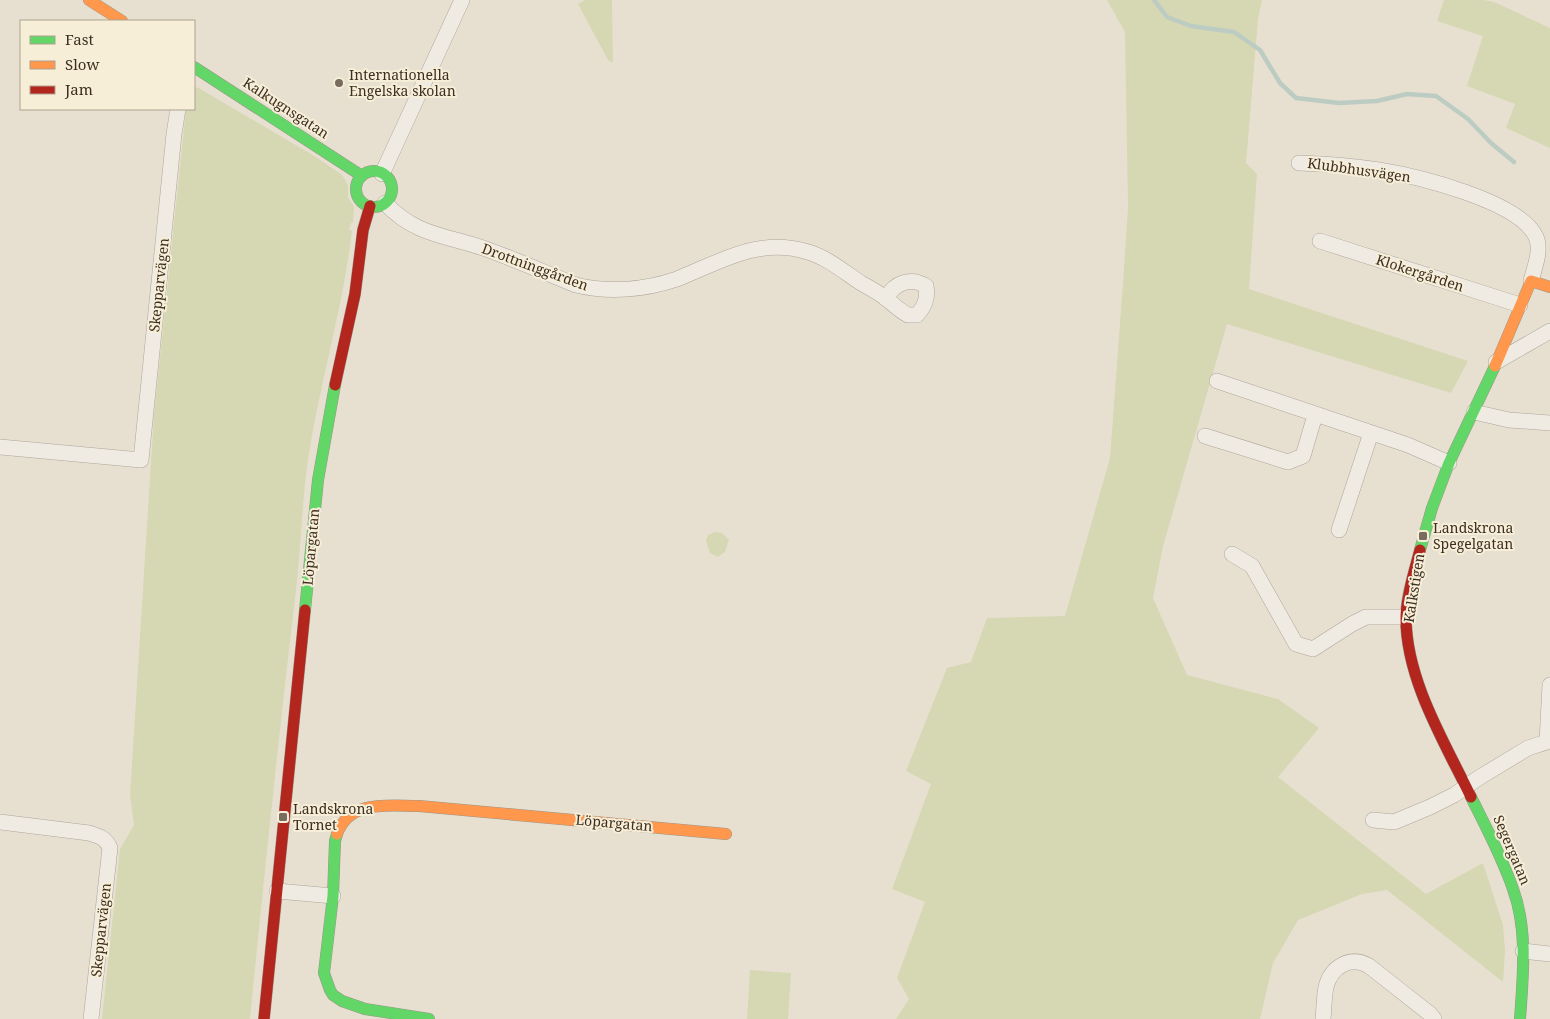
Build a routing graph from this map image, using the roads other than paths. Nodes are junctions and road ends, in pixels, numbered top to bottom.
1 (89, 0) edge
2 (462, 0) edge
3 (120, 20) edge
4 (195, 68) edge
5 (178, 110) edge
6 (1299, 163) dead end
7 (382, 174) junction
8 (362, 176) junction
9 (385, 202) junction
10 (370, 206) junction
11 (1320, 241) dead end
12 (1531, 281) junction
13 (1550, 287) edge
14 (886, 299) dead end
15 (1520, 305) junction
16 (1550, 331) edge
17 (1496, 362) junction
18 (1216, 381) dead end
19 (1474, 412) junction
20 (1315, 415) junction
21 (1550, 423) edge
22 (1371, 433) junction
23 (1204, 436) dead end
24 (0, 447) edge
25 (1449, 463) junction
26 (1339, 530) dead end
27 (1232, 554) dead end
28 (1406, 617) junction
29 (1550, 685) edge
30 (1548, 742) edge
31 (1467, 786) junction
32 (1373, 820) dead end
33 (0, 822) edge
34 (726, 834) dead end
35 (277, 891) junction
36 (333, 896) junction
37 (1523, 951) junction
38 (1550, 954) edge
39 (91, 1019) edge
40 (264, 1019) edge
41 (430, 1019) edge
42 (1324, 1019) edge
43 (1434, 1019) edge
44 (1520, 1019) edge

1 - 3 street
2 - 7 street
4 - 8 street, Kalkugnsgatan
5 - 24 street, Skepparvägen
6 - 12 street, Klubbhusvägen
7 - 8 street
7 - 9 street
8 - 10 street
9 - 10 street
9 - 14 street, Drottninggården
10 - 35 street, Löpargatan
11 - 15 street, Klokergården
12 - 13 street
12 - 15 street, Kalkstigen
15 - 17 street, Kalkstigen
16 - 17 street
17 - 19 street, Kalkstigen
18 - 20 street
19 - 21 street
19 - 25 street, Kalkstigen
20 - 22 street
20 - 23 street
22 - 25 street
22 - 26 street
25 - 28 street, Kalkstigen
27 - 28 street
28 - 31 street, Kalkstigen
29 - 30 street
30 - 31 street
31 - 32 street
31 - 37 street, Segergatan
33 - 39 street, Skepparvägen
34 - 36 street, Löpargatan
35 - 36 street
35 - 40 street, Löpargatan
36 - 41 street, Löpargatan
37 - 38 street
37 - 44 street, Segergatan
42 - 43 street

